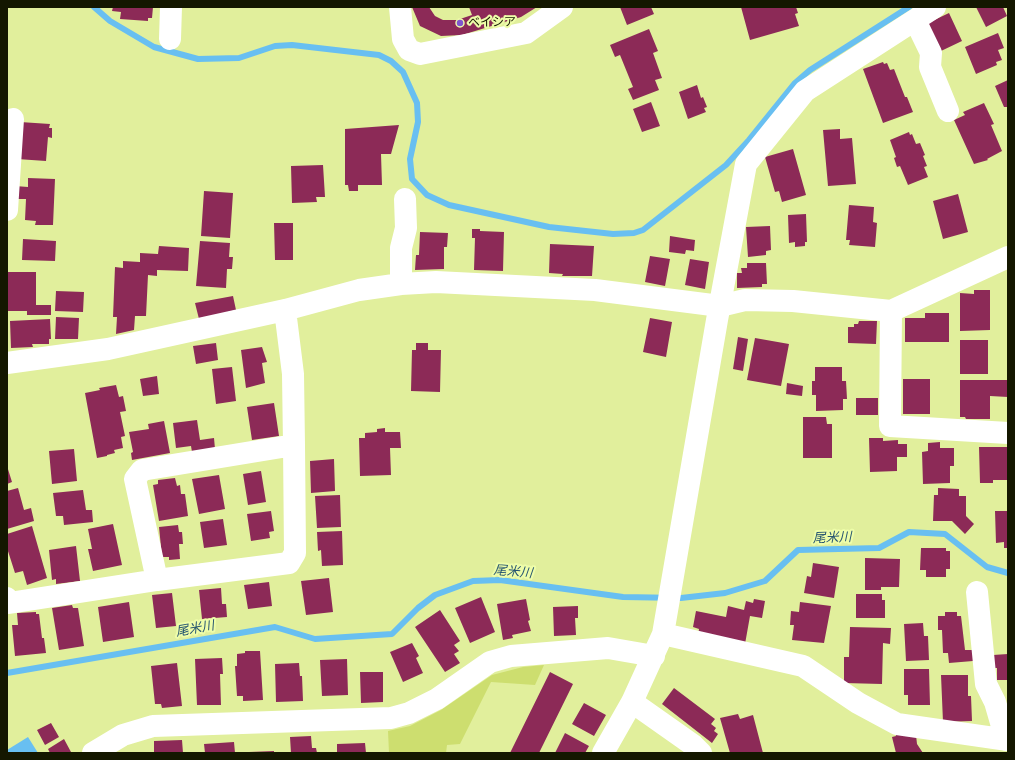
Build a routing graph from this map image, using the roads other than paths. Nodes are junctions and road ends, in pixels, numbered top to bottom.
1 (171, 7) edge
2 (400, 7) edge
3 (562, 7) edge
4 (935, 7) edge
5 (915, 20) junction
6 (170, 39) dead end
7 (948, 112) dead end
8 (13, 118) dead end
9 (405, 198) dead end
10 (7, 210) edge
11 (1007, 260) edge
12 (401, 284) junction
13 (720, 306) junction
14 (285, 310) junction
15 (891, 310) junction
16 (7, 363) edge
17 (1008, 433) edge
18 (294, 445) junction
19 (157, 580) junction
20 (977, 592) dead end
21 (7, 598) edge
22 (663, 634) junction
23 (654, 656) junction
24 (1001, 700) edge
25 (632, 702) junction
26 (1007, 740) edge
27 (93, 753) edge
28 (603, 753) edge
29 (701, 753) edge

1 - 6 street
2 - 3 street
4 - 5 street
5 - 7 street
5 - 13 street
8 - 10 street
9 - 12 street
11 - 15 street
12 - 13 street
12 - 14 street
13 - 15 street
13 - 22 street
14 - 16 street
14 - 18 street
15 - 17 street
18 - 19 street
18 - 19 street
19 - 21 street
20 - 24 street
22 - 23 street
22 - 26 street
23 - 25 street
23 - 27 street
24 - 26 street
25 - 28 street
25 - 29 street

